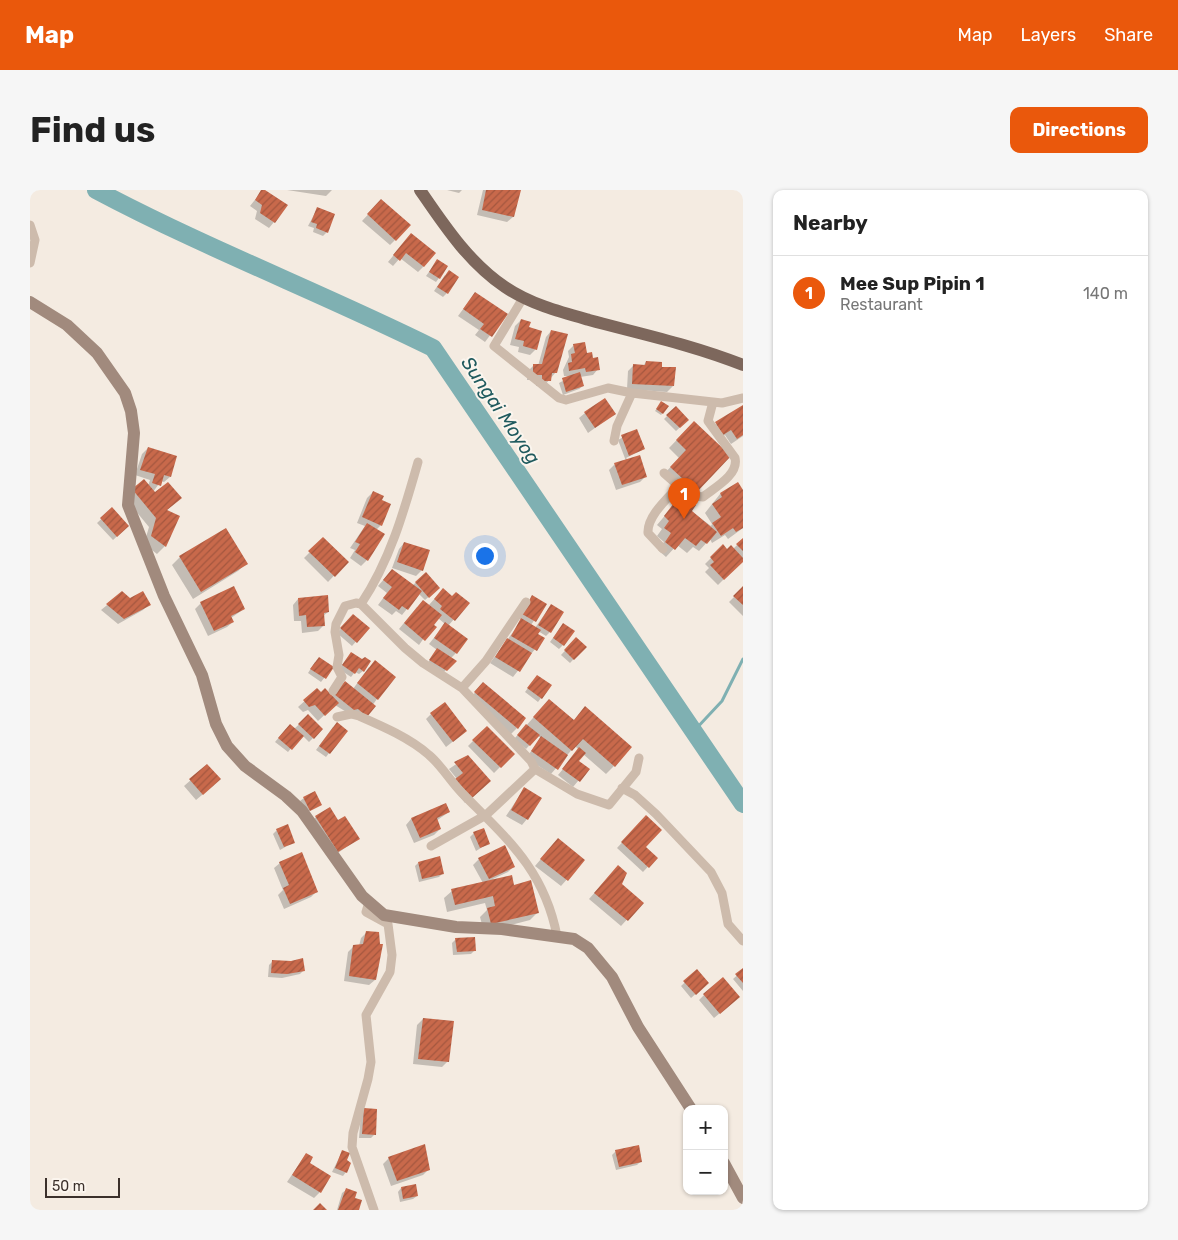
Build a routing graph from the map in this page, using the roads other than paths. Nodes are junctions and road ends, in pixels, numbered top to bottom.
1 (420, 190) edge
2 (30, 225) edge
3 (30, 263) edge
4 (523, 298) junction
5 (30, 302) edge
6 (743, 365) edge
7 (632, 393) junction
8 (743, 398) edge
9 (713, 402) junction
10 (614, 441) dead end
11 (418, 462) dead end
12 (664, 473) dead end
13 (679, 486) junction
14 (663, 549) dead end
15 (526, 602) dead end
16 (361, 604) junction
17 (462, 688) junction
18 (333, 691) dead end
19 (337, 717) dead end
20 (639, 758) dead end
21 (535, 769) junction
22 (622, 788) junction
23 (486, 815) junction
24 (431, 846) dead end
25 (368, 902) junction
26 (558, 936) junction
27 (743, 941) edge
28 (688, 1105) edge
29 (728, 1170) edge
30 (743, 1198) edge
31 (374, 1210) edge

1 - 4 main road
2 - 3 street
4 - 6 main road
4 - 7 street
5 - 25 street
7 - 9 street
7 - 10 street
8 - 9 street
9 - 13 street
11 - 16 street
12 - 13 street
13 - 14 street
15 - 17 street
16 - 17 street
16 - 18 street
17 - 21 street
19 - 23 street
20 - 22 street
21 - 22 street
21 - 23 street
22 - 27 street
23 - 24 street
23 - 26 street
25 - 26 street
25 - 31 street
26 - 28 street
29 - 30 street

